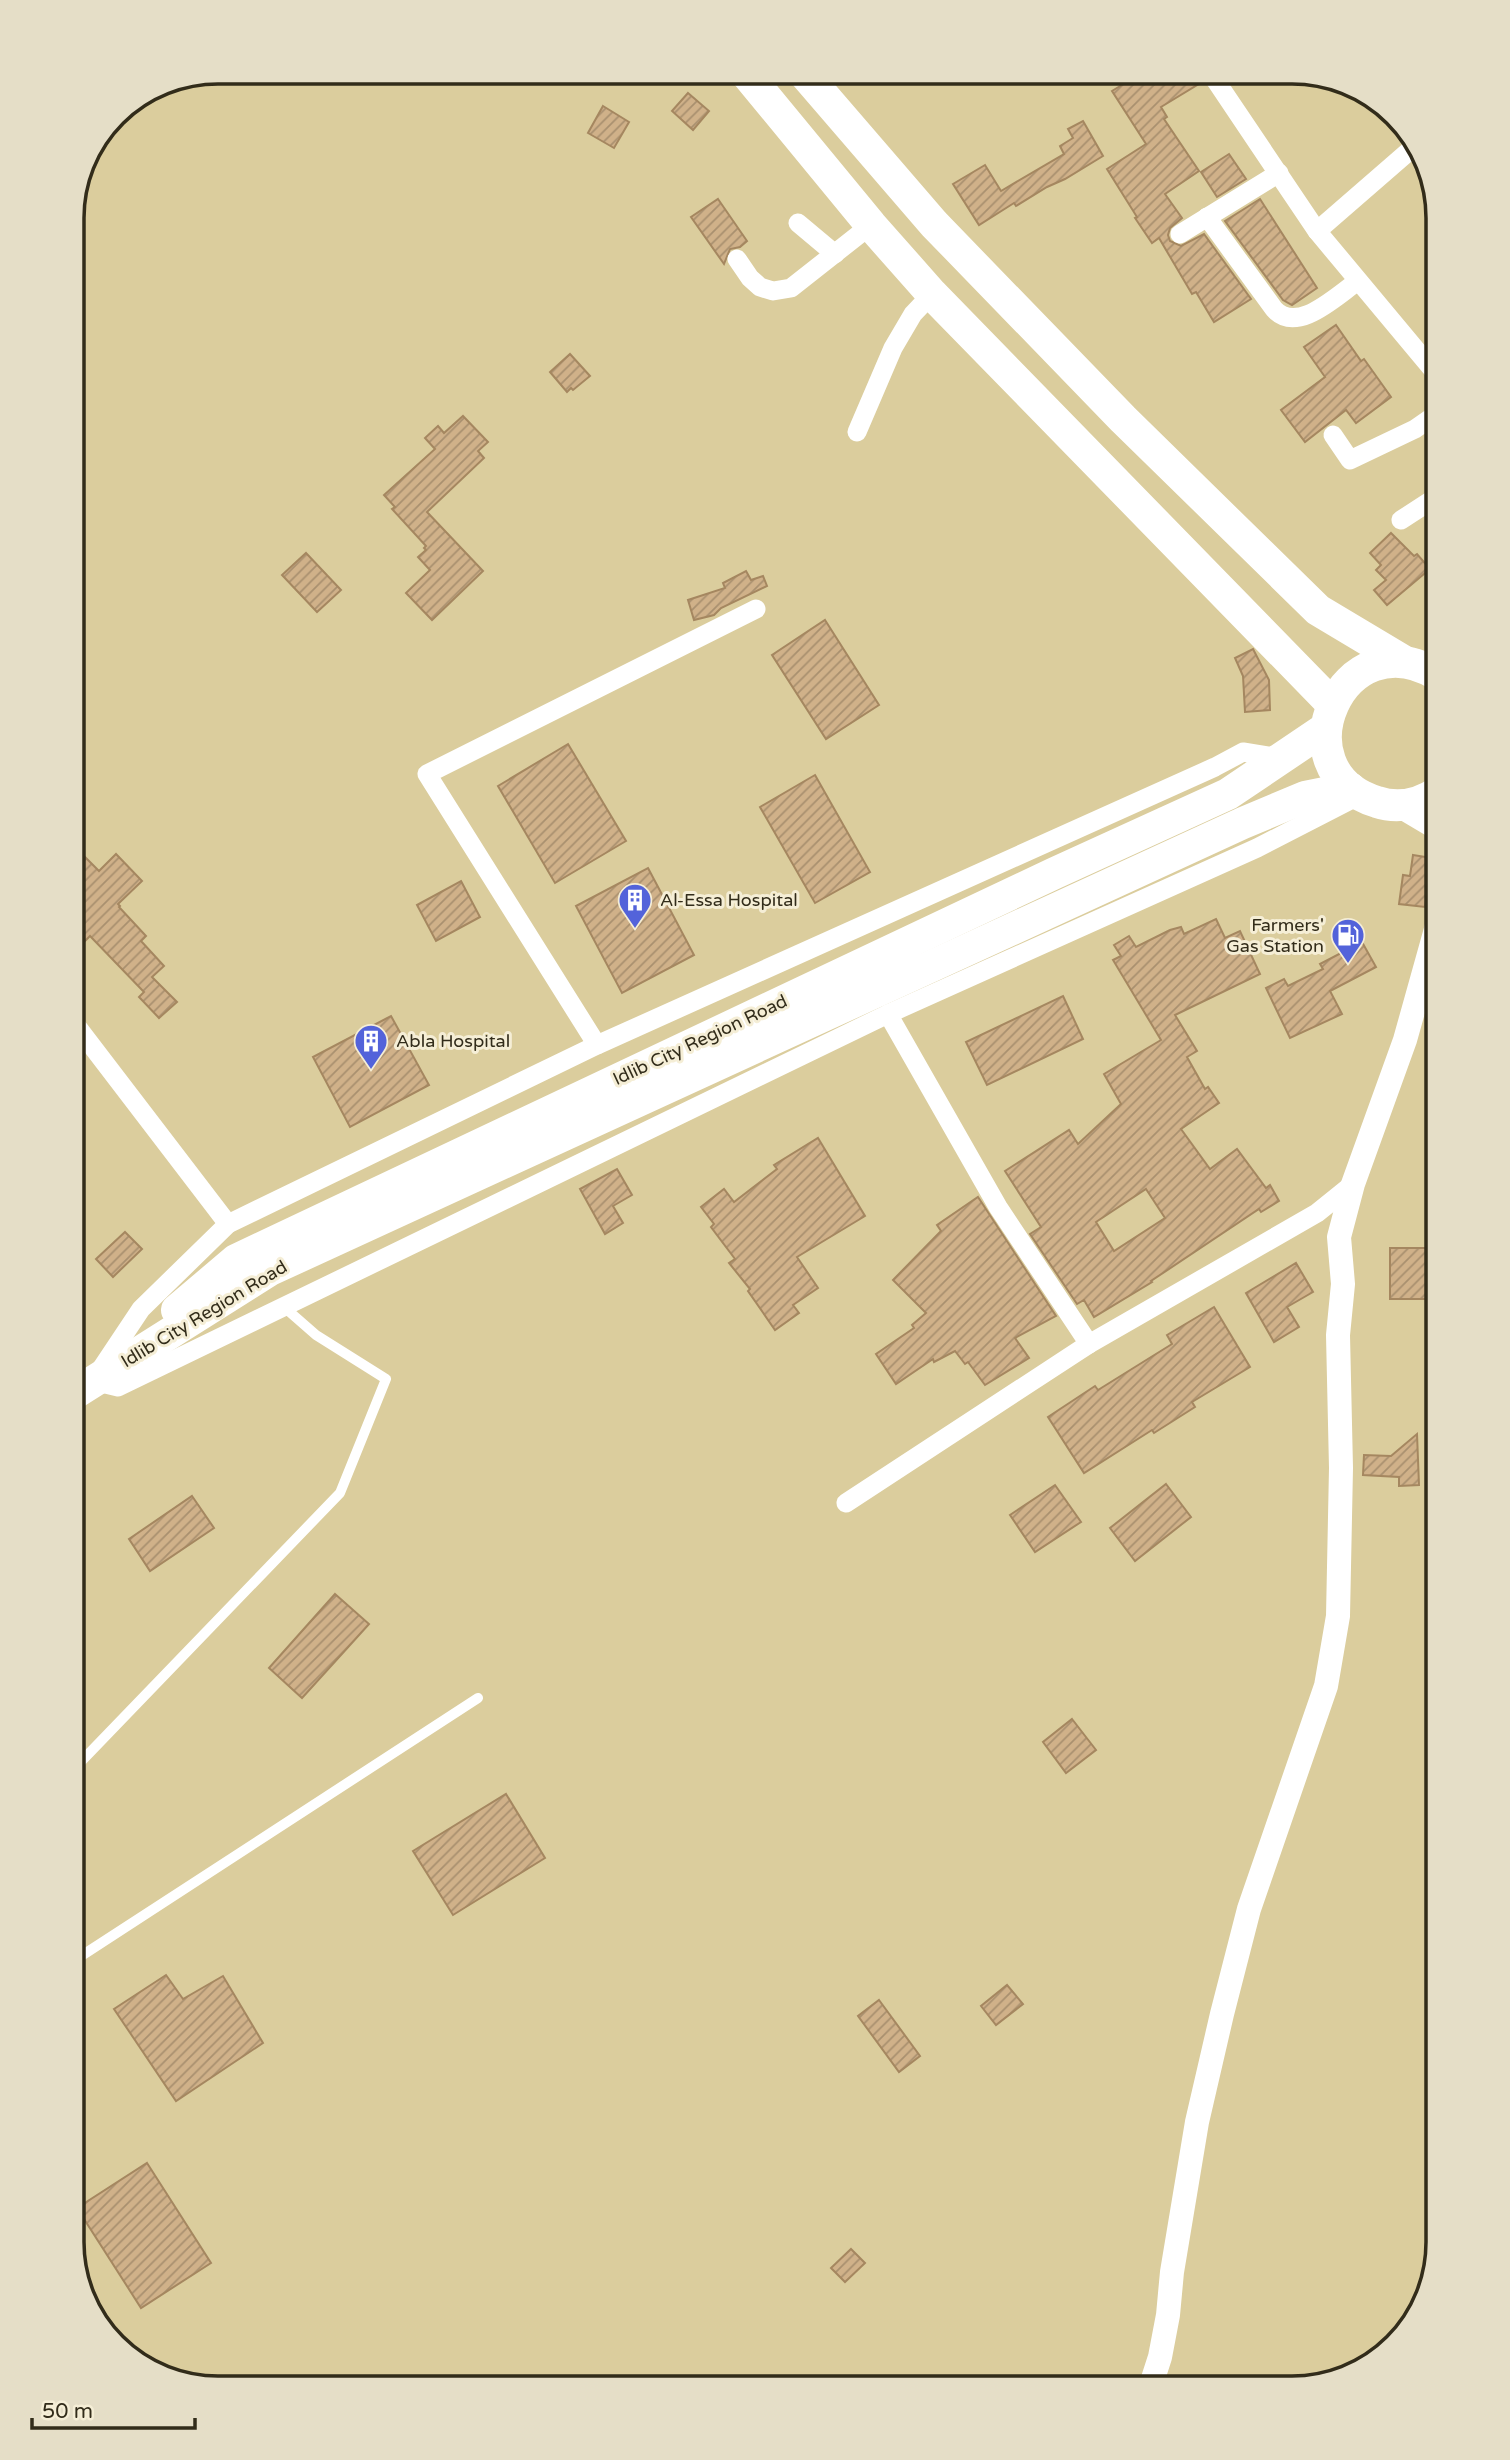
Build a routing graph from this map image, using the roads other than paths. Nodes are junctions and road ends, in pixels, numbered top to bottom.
1 (755, 84) edge
2 (813, 84) edge
3 (1218, 84) edge
4 (1408, 152) edge
5 (1279, 173) junction
6 (1207, 217) junction
7 (798, 223) dead end
8 (871, 225) junction
9 (1317, 231) junction
10 (1180, 234) dead end
11 (835, 254) junction
12 (737, 259) dead end
13 (1358, 281) junction
14 (932, 294) junction
15 (1426, 362) edge
16 (1426, 421) edge
17 (857, 432) dead end
18 (1333, 435) dead end
19 (1426, 504) edge
20 (1401, 520) dead end
21 (756, 609) dead end
22 (1426, 667) edge
23 (1426, 668) edge
24 (1329, 716) junction
25 (1280, 758) junction
26 (1355, 792) junction
27 (1426, 798) edge
28 (1405, 805) junction
29 (1426, 817) edge
30 (1426, 965) edge
31 (888, 1014) junction
32 (84, 1036) edge
33 (597, 1045) junction
34 (1353, 1184) junction
35 (228, 1224) junction
36 (284, 1307) junction
37 (1089, 1344) junction
38 (84, 1387) edge
39 (84, 1387) edge
40 (84, 1387) edge
41 (84, 1388) edge
42 (846, 1503) dead end
43 (478, 1698) dead end
44 (84, 1759) edge
45 (84, 1954) edge
46 (1154, 2376) edge

1 - 8 main road
2 - 22 main road
3 - 5 street
4 - 9 street
5 - 6 street
5 - 9 street
6 - 10 street
6 - 13 street
7 - 11 street
8 - 11 street
8 - 14 main road
9 - 13 street
11 - 12 street
13 - 15 street
14 - 17 street
14 - 24 main road
16 - 18 street
19 - 20 street
21 - 33 street
23 - 24 main road, Idlib City Region Road
24 - 25 main road, Idlib City Region Road
24 - 26 main road
25 - 33 street
25 - 38 main road, Idlib City Region Road
26 - 28 main road
26 - 31 street
26 - 39 main road, Idlib City Region Road
27 - 28 main road
28 - 29 main road
30 - 34 street
31 - 36 street
31 - 37 street
32 - 35 street
33 - 35 street
34 - 37 street
34 - 46 street
35 - 40 street
36 - 41 street
36 - 44 lane
37 - 42 street
43 - 45 lane

